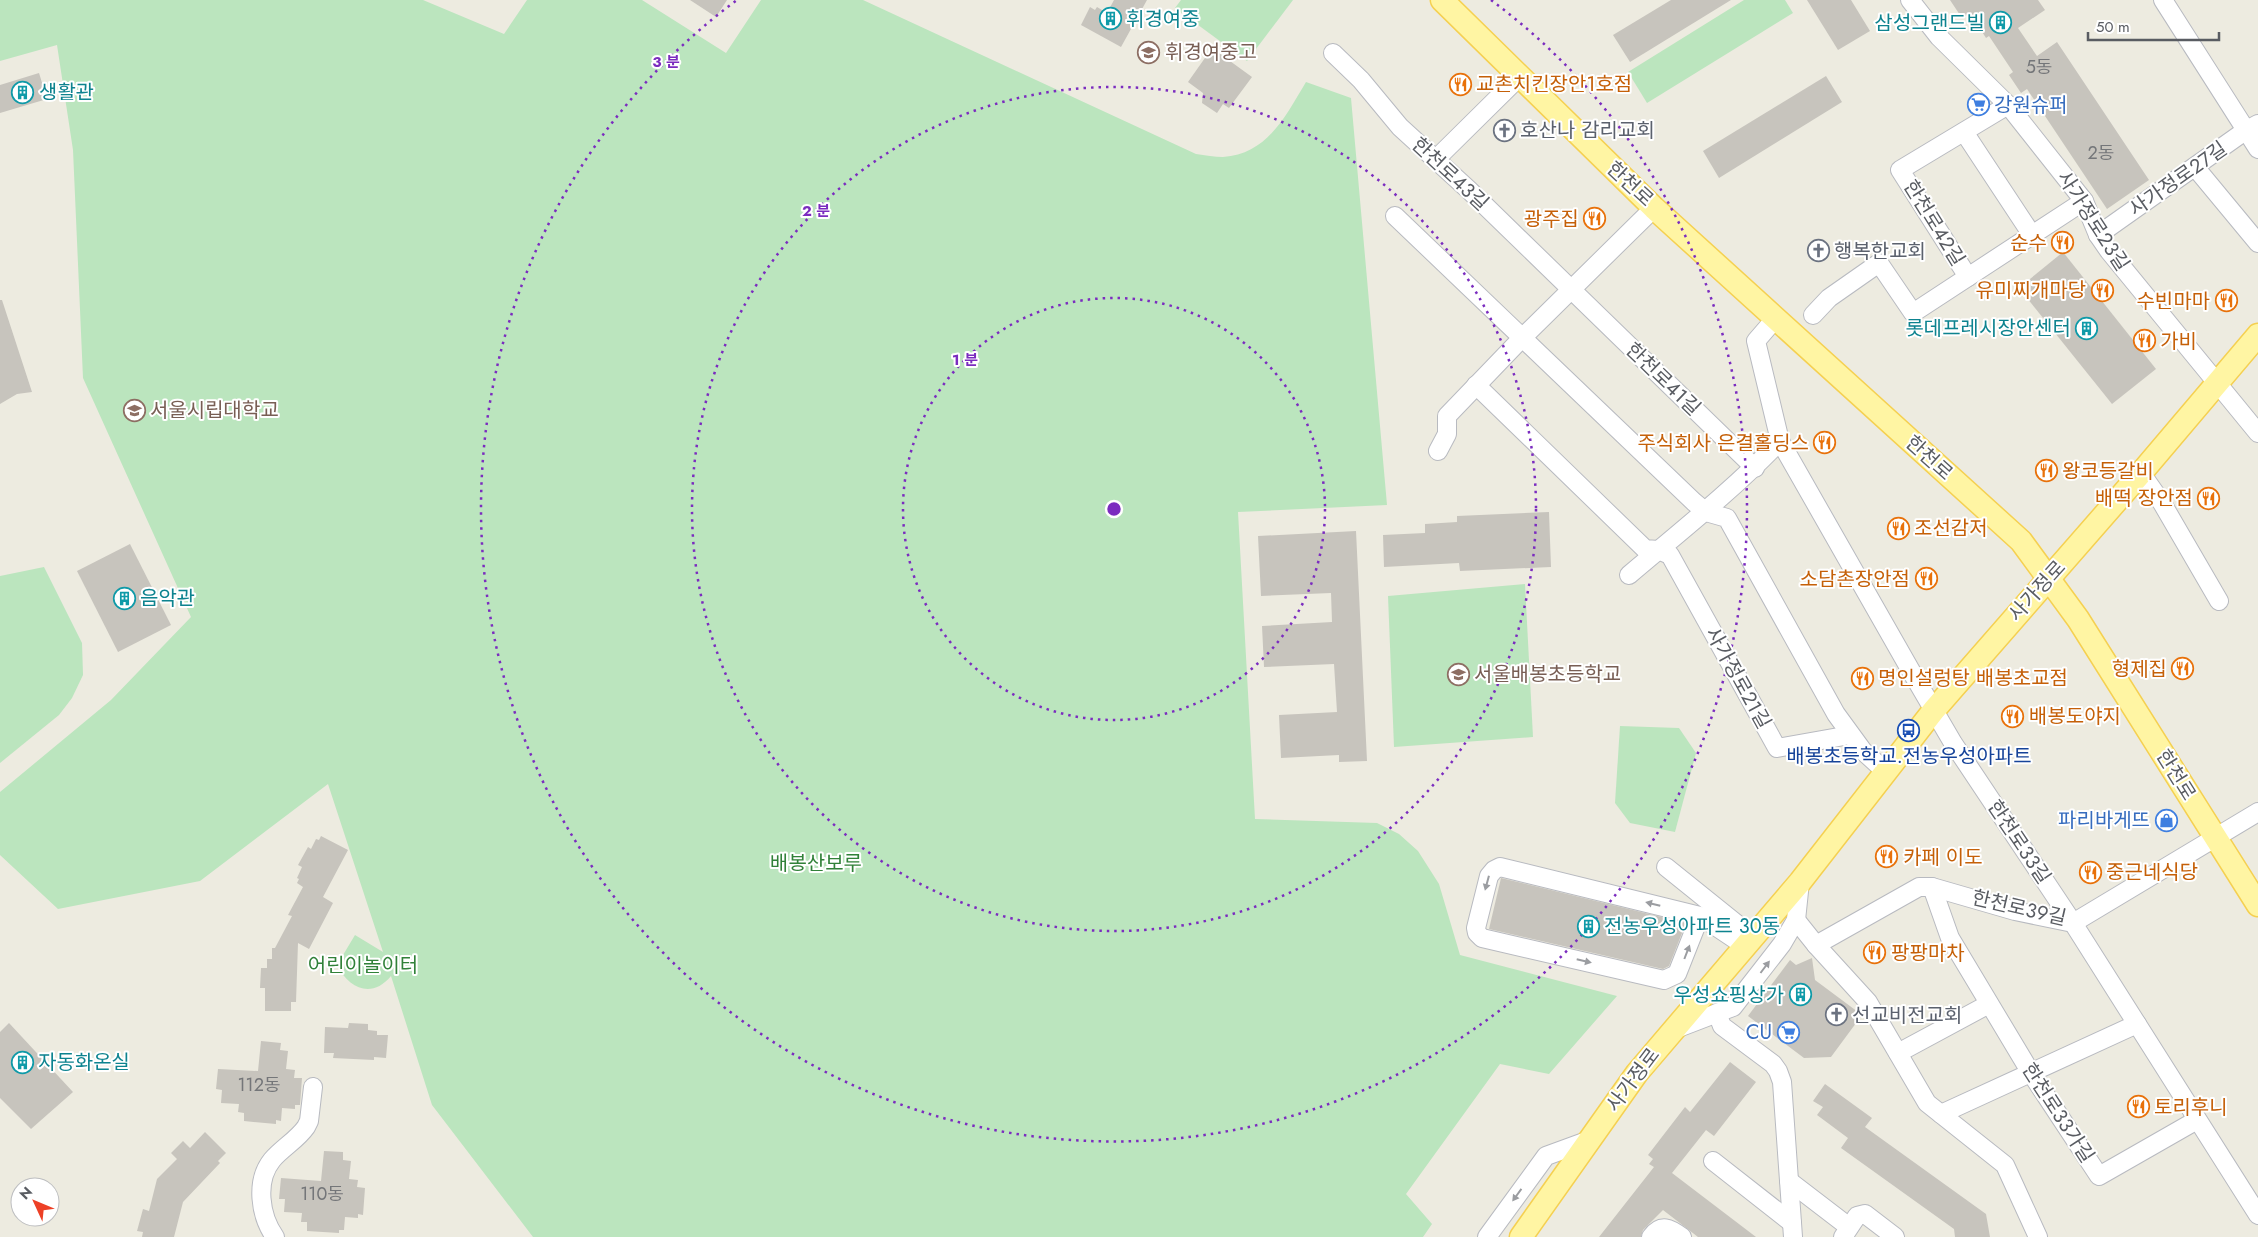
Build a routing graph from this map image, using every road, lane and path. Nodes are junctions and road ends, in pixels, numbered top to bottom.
1 (1442, 0) edge
2 (1910, 0) edge
3 (2164, 0) edge
4 (1333, 53) dead end
5 (1520, 77) junction
6 (2008, 106) junction
7 (2252, 128) edge
8 (1964, 132) junction
9 (2258, 149) edge
10 (1435, 160) junction
11 (2196, 167) junction
12 (2084, 201) junction
13 (1654, 208) junction
14 (1395, 216) dead end
15 (2032, 235) junction
16 (2098, 235) junction
17 (2258, 243) edge
18 (1968, 277) junction
19 (1572, 290) junction
20 (1813, 315) dead end
21 (1775, 319) junction
22 (2258, 335) edge
23 (1523, 337) junction
24 (2217, 383) junction
25 (1476, 385) junction
26 (2258, 433) edge
27 (1780, 441) junction
28 (1438, 452) dead end
29 (1754, 468) junction
30 (2141, 473) junction
31 (1706, 512) junction
32 (1658, 550) junction
33 (1629, 575) dead end
34 (2049, 578) junction
35 (2219, 601) dead end
36 (1934, 710) junction
37 (1850, 735) junction
38 (1885, 771) junction
39 (2258, 812) edge
40 (2216, 837) junction
41 (1666, 867) dead end
42 (1800, 882) junction
43 (1932, 886) junction
44 (2258, 905) edge
45 (1700, 916) junction
46 (1796, 920) junction
47 (2073, 922) junction
48 (1749, 941) junction
49 (1816, 945) junction
50 (1989, 1004) junction
51 (1717, 1013) junction
52 (2137, 1024) junction
53 (1671, 1031) junction
54 (1898, 1053) junction
55 (2031, 1073) junction
56 (313, 1087) dead end
57 (1941, 1114) junction
58 (2198, 1120) junction
59 (1587, 1141) junction
60 (1712, 1161) dead end
61 (1789, 1181) junction
62 (2258, 1215) edge
63 (1792, 1230) edge
64 (1846, 1232) edge
65 (1522, 1236) edge
66 (275, 1237) edge
67 (1487, 1237) edge
68 (1651, 1237) edge
69 (1682, 1237) edge
70 (1895, 1237) edge
71 (2038, 1237) edge

1 - 5 main road, 한천로
2 - 6 street, 사가정로23길
3 - 7 street
4 - 10 street, 한천로43길
5 - 10 street
5 - 13 main road, 한천로
6 - 8 street
6 - 12 street, 사가정로23길
7 - 9 street
7 - 11 street, 사가정로27길
8 - 15 street
8 - 18 street, 한천로42길
10 - 19 street, 한천로43길
11 - 16 street, 사가정로27길
11 - 17 street
12 - 15 street, 한천로42길
12 - 16 street, 사가정로23길
13 - 19 street
13 - 21 main road, 한천로
14 - 23 street
15 - 18 street, 한천로42길
16 - 24 street, 사가정로23길
18 - 20 street, 한천로42길
19 - 23 street
19 - 29 street, 한천로41길
21 - 27 street
21 - 34 main road, 한천로
22 - 24 main road, 사가정로
23 - 25 street
23 - 31 street
24 - 26 street, 사가정로23길
24 - 30 main road, 사가정로
25 - 28 street
25 - 32 street
27 - 29 street
27 - 36 street
29 - 31 street
30 - 34 main road, 사가정로
30 - 35 street
31 - 32 street
31 - 37 street
32 - 33 street
32 - 37 street, 사가정로21길
34 - 36 main road, 사가정로
34 - 40 main road, 한천로
36 - 38 main road, 사가정로
36 - 47 street, 한천로33길
37 - 38 street
38 - 42 main road, 사가정로
39 - 40 street, 한천로39길
40 - 44 main road, 한천로
40 - 47 street, 한천로39길
41 - 48 street
42 - 46 street
42 - 48 main road, 사가정로
43 - 47 street, 한천로39길
43 - 49 street
43 - 50 street, 한천로33가길
45 -> 45 street
45 - 48 street
46 - 49 street
51 -> 46 street
47 - 52 street, 한천로33길
48 - 53 main road, 사가정로
49 - 54 street
50 - 54 street
50 - 55 street, 한천로33가길
51 - 53 street
51 - 61 street
52 - 55 street
52 - 58 street, 한천로33길
53 - 59 main road, 사가정로
54 - 57 street
55 - 57 street
55 - 58 street, 한천로33가길
56 - 66 street
57 - 71 street
58 - 62 street, 한천로33길
59 - 65 main road, 사가정로
59 -> 67 street
60 - 63 street
61 - 63 street
61 - 64 street
64 - 70 street
68 - 69 street

